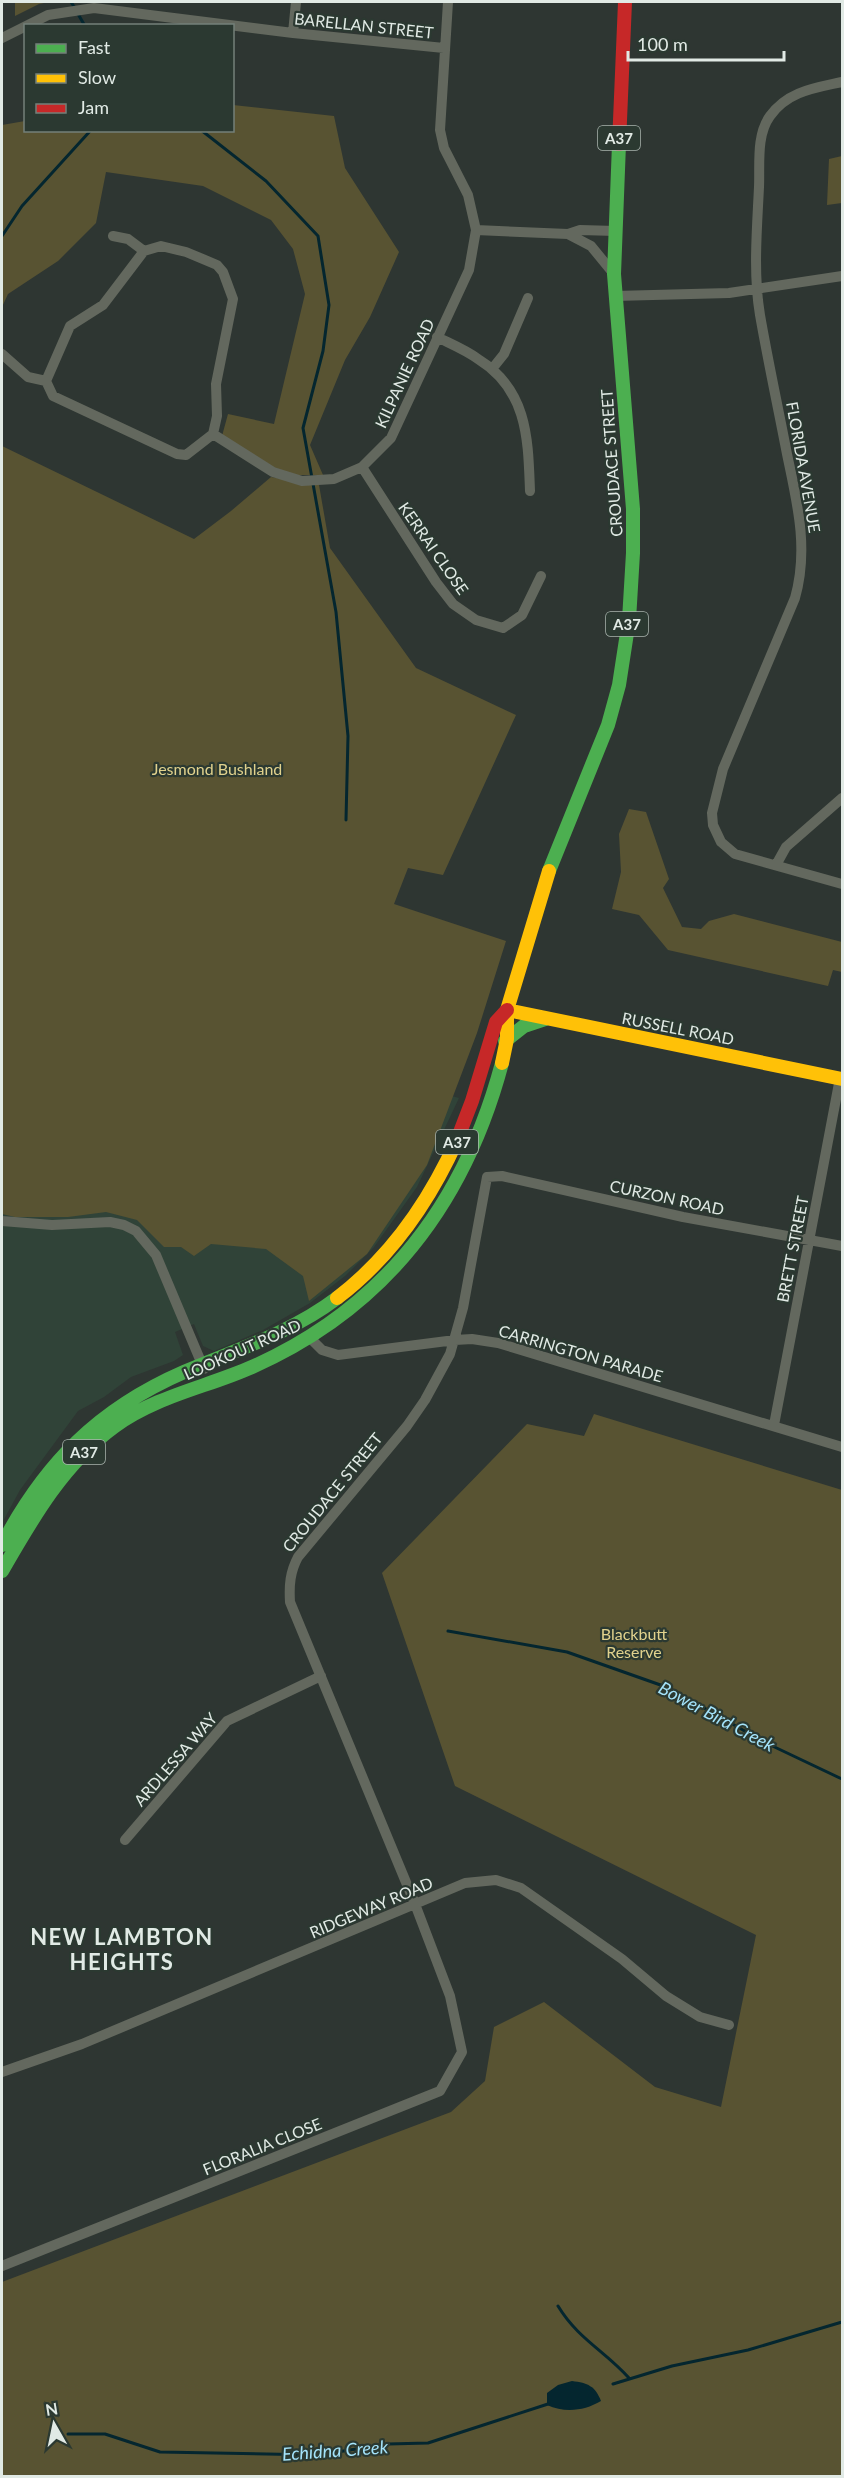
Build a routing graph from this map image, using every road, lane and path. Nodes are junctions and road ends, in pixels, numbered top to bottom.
1 (296, 2) edge
2 (448, 2) edge
3 (625, 2) edge
4 (30, 24) edge
5 (221, 24) edge
6 (234, 26) edge
7 (24, 27) edge
8 (293, 33) junction
9 (2, 38) edge
10 (444, 48) junction
11 (843, 82) edge
12 (476, 230) junction
13 (616, 231) junction
14 (568, 234) junction
15 (113, 236) dead end
16 (144, 251) junction
17 (614, 274) junction
18 (843, 276) edge
19 (757, 290) junction
20 (615, 296) junction
21 (528, 298) dead end
22 (437, 338) junction
23 (2, 354) edge
24 (492, 369) junction
25 (46, 381) junction
26 (213, 434) junction
27 (362, 467) junction
28 (530, 491) dead end
29 (542, 576) dead end
30 (843, 798) edge
31 (776, 865) junction
32 (843, 884) edge
33 (507, 1010) junction
34 (546, 1019) junction
35 (505, 1041) junction
36 (841, 1079) edge
37 (487, 1177) joint
38 (2, 1221) edge
39 (809, 1239) junction
40 (843, 1246) edge
41 (310, 1338) junction
42 (454, 1340) junction
43 (203, 1366) junction
44 (210, 1383) junction
45 (774, 1425) junction
46 (843, 1447) edge
47 (2, 1545) edge
48 (2, 1571) edge
49 (321, 1677) junction
50 (125, 1840) dead end
51 (415, 1904) junction
52 (450, 1996) joint
53 (729, 2025) dead end
54 (2, 2072) edge
55 (2, 2266) edge

1 - 8 street
2 - 10 street, KILPANIE ROAD
3 - 13 main road, CROUDACE STREET / A37
4 - 5 street, BARELLAN STREET
6 - 8 street, BARELLAN STREET
7 - 9 street, BARELLAN STREET
8 - 10 street, BARELLAN STREET
10 - 12 street, KILPANIE ROAD
11 - 19 street, FLORIDA AVENUE
12 - 14 street
12 - 22 street, KILPANIE ROAD
13 - 14 street
13 - 17 main road, CROUDACE STREET / A37
14 - 17 street
15 - 16 street
16 - 25 street
16 - 26 street
17 - 20 main road, CROUDACE STREET / A37
18 - 19 street
19 - 20 street
19 - 31 street, FLORIDA AVENUE
20 - 33 main road, CROUDACE STREET / A37
21 - 24 street
22 - 24 street
22 - 27 street, KILPANIE ROAD
23 - 25 street
24 - 28 street
25 - 26 street
26 - 27 street, KILPANIE ROAD
27 - 29 street, KERRAI CLOSE
30 - 31 street
31 - 32 street, FLORIDA AVENUE
33 - 34 main road, RUSSELL ROAD
33 - 35 main road, LOOKOUT ROAD / A37
33 - 43 main road, LOOKOUT ROAD / A37
34 - 35 main road
34 - 36 main road, RUSSELL ROAD
35 - 41 main road, LOOKOUT ROAD / A37
36 - 39 street, BRETT STREET
37 - 39 street, CURZON ROAD
37 - 42 street, CROUDACE STREET
38 - 43 street
39 - 40 street, CURZON ROAD
39 - 45 street, BRETT STREET
41 - 42 street, CARRINGTON PARADE
41 - 44 main road, LOOKOUT ROAD / A37
42 - 45 street, CARRINGTON PARADE
42 - 49 street, CROUDACE STREET
43 - 44 street
43 - 47 main road, LOOKOUT ROAD / A37
44 - 48 main road, LOOKOUT ROAD / A37
45 - 46 street, CARRINGTON PARADE
49 - 50 street, ARDLESSA WAY
49 - 51 street, CROUDACE STREET
51 - 52 street, CROUDACE STREET
51 - 53 street, RIDGEWAY ROAD
51 - 54 street, RIDGEWAY ROAD
52 - 55 street, FLORALIA CLOSE

